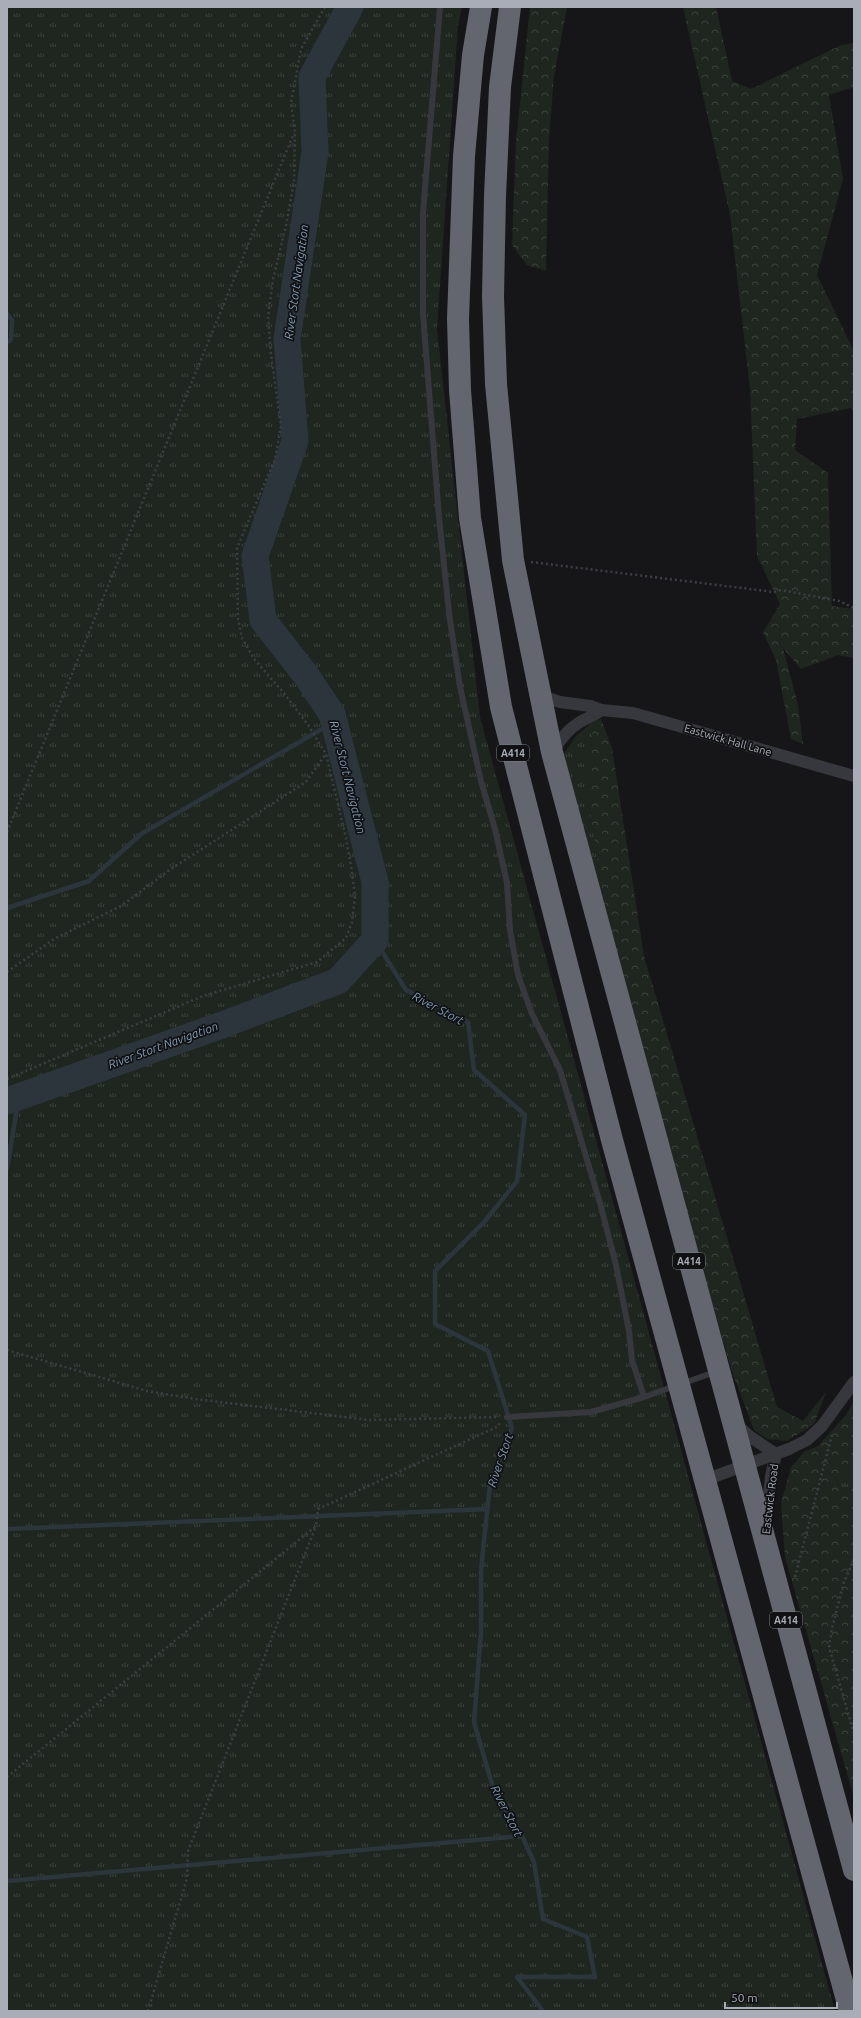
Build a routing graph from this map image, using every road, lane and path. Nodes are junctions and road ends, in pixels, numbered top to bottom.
1 (325, 7) edge
2 (440, 7) edge
3 (480, 7) edge
4 (510, 7) edge
5 (295, 131) junction
6 (513, 560) junction
7 (854, 608) edge
8 (539, 695) junction
9 (601, 710) junction
10 (552, 752) junction
11 (326, 754) junction
12 (854, 776) edge
13 (7, 832) edge
14 (7, 972) edge
15 (7, 1079) edge
16 (7, 1350) edge
17 (718, 1370) junction
18 (854, 1382) edge
19 (679, 1384) junction
20 (644, 1397) junction
21 (507, 1417) joint
22 (500, 1419) dead end
23 (732, 1421) junction
24 (833, 1433) dead end
25 (776, 1454) junction
26 (744, 1466) junction
27 (705, 1480) junction
28 (316, 1526) junction
29 (765, 1543) junction
30 (854, 1559) edge
31 (795, 1585) dead end
32 (854, 1734) edge
33 (7, 1777) edge
34 (854, 1870) edge
35 (148, 2011) edge
36 (850, 2011) edge

1 - 5 path
2 - 20 lane
3 - 19 highway, A414
4 - 6 highway, A414
5 - 11 path
5 - 13 path
6 - 7 path
6 - 8 highway, A414
8 - 9 street, Eastwick Hall Lane
8 - 10 highway, A414
9 - 10 street
9 - 12 street, Eastwick Hall Lane
10 - 17 highway, A414
11 - 14 path
11 - 15 path
16 - 21 path
17 - 19 lane
17 - 23 highway, A414
18 - 25 street, Eastwick Road
19 - 20 lane
19 - 27 highway, A414
20 - 21 lane
22 - 28 path
23 - 25 street, Eastwick Road
23 - 26 highway, A414
24 - 31 path
25 - 26 street, Eastwick Road
25 - 29 street, Eastwick Road
26 - 27 street, Eastwick Road
26 - 29 highway, A414
27 - 36 highway, A414
28 - 33 path
28 - 35 path
29 - 34 highway, A414
30 - 32 path

